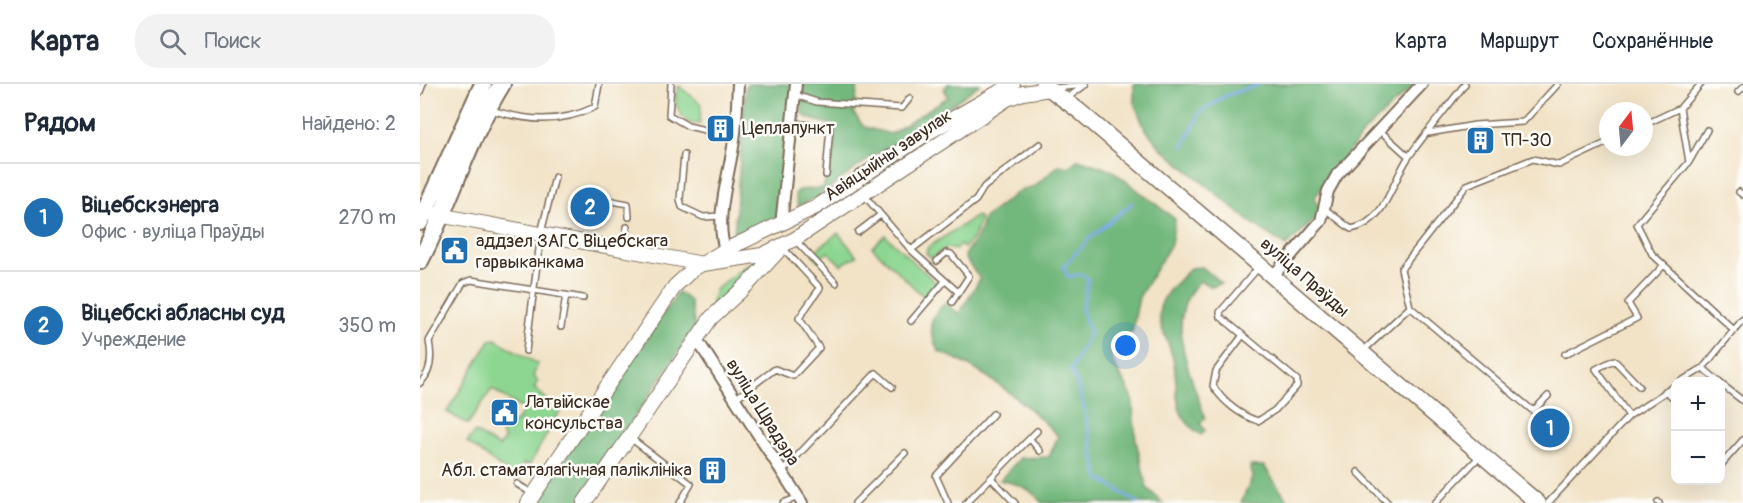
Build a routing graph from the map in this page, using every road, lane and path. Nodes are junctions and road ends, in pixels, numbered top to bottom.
1 (423, 84) edge
2 (483, 84) edge
3 (502, 84) edge
4 (599, 84) edge
5 (671, 84) edge
6 (738, 84) edge
7 (1013, 84) edge
8 (1087, 84) edge
9 (1422, 84) edge
10 (1465, 84) edge
11 (1558, 84) edge
12 (1701, 84) edge
13 (1047, 87) edge
14 (1743, 87) edge
15 (796, 89) edge
16 (420, 92) edge
17 (1738, 92) dead end
18 (910, 98) dead end
19 (1065, 100) junction
20 (1680, 108) junction
21 (487, 109) junction
22 (1653, 121) edge
23 (792, 123) junction
24 (1378, 129) junction
25 (1707, 130) dead end
26 (1429, 133) junction
27 (735, 137) junction
28 (1040, 144) dead end
29 (1599, 146) edge
30 (684, 155) dead end
31 (1408, 156) junction
32 (1689, 162) junction
33 (826, 175) dead end
34 (555, 177) dead end
35 (859, 187) junction
36 (587, 196) dead end
37 (1323, 208) junction
38 (423, 216) edge
39 (722, 216) junction
40 (879, 216) junction
41 (443, 217) junction
42 (629, 217) dead end
43 (781, 225) junction
44 (627, 228) dead end
45 (858, 232) dead end
46 (542, 233) junction
47 (795, 239) junction
48 (782, 247) junction
49 (623, 248) junction
50 (724, 250) junction
51 (911, 250) junction
52 (420, 261) edge
53 (937, 261) dead end
54 (703, 264) junction
55 (1261, 265) junction
56 (1664, 265) junction
57 (1274, 276) junction
58 (945, 281) junction
59 (836, 283) dead end
60 (534, 290) junction
61 (958, 292) junction
62 (566, 295) junction
63 (583, 298) dead end
64 (952, 302) dead end
65 (1410, 307) junction
66 (1743, 320) edge
67 (911, 321) dead end
68 (561, 327) dead end
69 (1734, 330) junction
70 (1243, 335) junction
71 (696, 339) junction
72 (526, 351) dead end
73 (1362, 352) junction
74 (1565, 354) dead end
75 (1703, 369) junction
76 (1688, 377) edge
77 (1713, 377) edge
78 (420, 383) edge
79 (1639, 386) dead end
80 (1725, 386) edge
81 (892, 387) dead end
82 (1671, 388) edge
83 (1740, 389) dead end
84 (1665, 391) junction
85 (1734, 394) junction
86 (1548, 396) dead end
87 (1671, 396) edge
88 (736, 398) junction
89 (1743, 401) edge
90 (993, 414) dead end
91 (1629, 416) junction
92 (1037, 431) dead end
93 (628, 436) junction
94 (1029, 439) junction
95 (1743, 440) edge
96 (1041, 451) dead end
97 (905, 453) dead end
98 (1481, 455) junction
99 (1725, 460) edge
100 (782, 472) junction
101 (1358, 472) dead end
102 (991, 478) junction
103 (517, 484) dead end
104 (531, 499) edge
105 (801, 500) edge
106 (584, 503) edge
107 (680, 503) edge
108 (783, 503) edge
109 (855, 503) edge
110 (948, 503) edge
111 (966, 503) edge
112 (1015, 503) edge
113 (1388, 503) edge
114 (1435, 503) edge
115 (1538, 503) edge
116 (1548, 503) edge

1 - 16 lane
2 - 38 main road
3 - 21 main road
4 - 21 lane
5 - 27 lane
6 - 27 street
7 - 35 street, Авіяцыйны завулак
8 - 13 lane
8 - 19 lane
9 - 24 street
10 - 26 lane
11 - 26 lane
12 - 20 lane
13 - 19 main road, вуліца Праўды
13 - 35 street, Авіяцыйны завулак
14 - 17 lane
15 - 18 lane
15 - 23 street
19 - 55 main road, вуліца Праўды
20 - 22 lane
20 - 32 lane
21 - 41 main road
23 - 33 lane
23 - 43 street
24 - 31 lane
24 - 37 street
25 - 32 lane
26 - 31 lane
27 - 39 street
28 - 51 lane
29 - 65 lane
30 - 39 lane
31 - 37 lane
32 - 56 lane
34 - 46 lane
35 - 40 lane
35 - 43 street, Авіяцыйны завулак
35 - 47 street, Авіяцыйны завулак
36 - 42 lane
37 - 57 street
38 - 41 street
39 - 50 street
40 - 45 lane
40 - 51 lane
41 - 46 street
41 - 52 main road
43 - 48 street
43 - 50 street, Авіяцыйны завулак
44 - 49 lane
46 - 49 street
46 - 60 lane
47 - 48 street, Авіяцыйны завулак
47 - 59 lane
48 - 54 street
48 - 71 street
48 - 88 lane
49 - 54 street
50 - 54 street, Авіяцыйны завулак
51 - 58 lane
53 - 61 lane
54 - 104 street, Авіяцыйны завулак
55 - 57 main road, вуліца Праўды
55 - 70 lane
56 - 69 lane
56 - 74 lane
57 - 73 main road, вуліца Праўды
58 - 61 lane
58 - 67 lane
60 - 62 lane
60 - 72 lane
60 - 78 lane
61 - 64 lane
62 - 63 lane
62 - 68 lane
65 - 73 lane
65 - 86 lane
66 - 69 lane
69 - 75 lane
70 - 70 lane
71 - 88 street, вуліца Шрадэра
71 - 93 street
73 - 98 main road, вуліца Праўды
75 - 76 lane
75 - 77 lane
79 - 91 lane
80 - 85 lane
81 - 100 lane
82 - 84 lane
83 - 85 lane
84 - 87 lane
84 - 91 lane
85 - 89 lane
88 - 100 street, вуліца Шрадэра
90 - 110 lane
91 - 116 lane
92 - 94 lane
93 - 106 street
93 - 107 lane
94 - 96 lane
94 - 102 lane
95 - 99 lane
97 - 109 lane
98 - 114 lane
98 - 115 main road, вуліца Праўды
100 - 105 street, вуліца Шрадэра
101 - 113 lane
102 - 111 lane
102 - 112 lane
103 - 104 lane
105 - 108 lane

